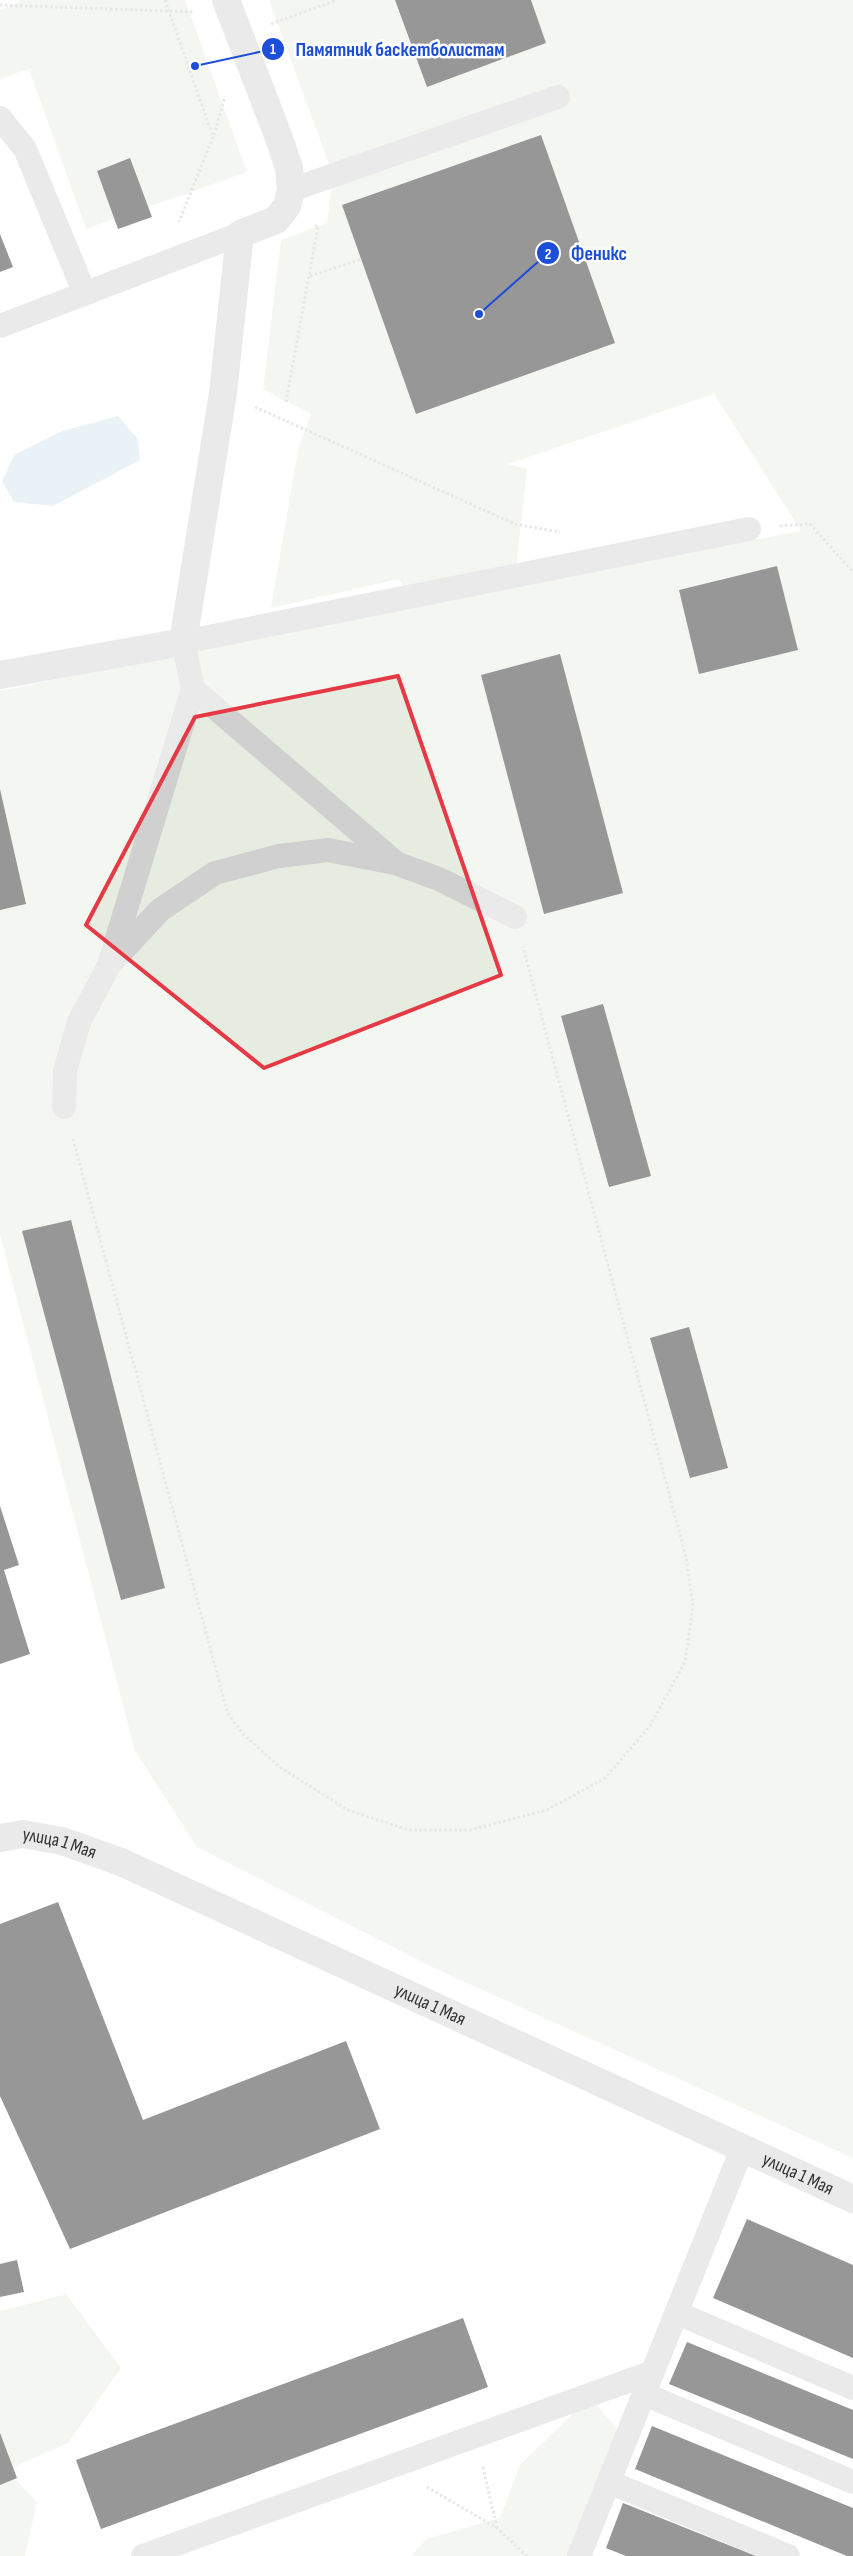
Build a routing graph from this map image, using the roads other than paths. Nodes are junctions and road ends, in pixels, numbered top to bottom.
1 (232, 16) edge
2 (558, 97) dead end
3 (0, 118) edge
4 (291, 190) junction
5 (240, 234) junction
6 (85, 294) junction
7 (0, 326) edge
8 (749, 528) road end
9 (183, 642) junction
10 (0, 675) edge
11 (193, 689) junction
12 (395, 863) junction
13 (515, 917) road end
14 (109, 965) junction
15 (64, 1107) road end
16 (0, 1838) edge
17 (742, 2149) junction
18 (853, 2199) edge
19 (677, 2313) junction
20 (653, 2372) junction
21 (853, 2388) edge
22 (644, 2394) junction
23 (609, 2482) junction
24 (853, 2482) edge
25 (143, 2556) edge
26 (580, 2556) edge
27 (788, 2556) edge

1 - 4 street
2 - 4 lane
3 - 6 lane
4 - 5 street
5 - 6 lane
5 - 9 street
6 - 7 lane
8 - 9 lane
9 - 10 street
9 - 11 lane
11 - 12 lane
11 - 14 lane
12 - 13 lane
12 - 14 lane
14 - 15 lane
16 - 17 street, улица 1 Мая
17 - 18 street, улица 1 Мая
17 - 19 lane
19 - 20 lane
19 - 21 lane
20 - 22 lane
20 - 25 lane
22 - 23 lane
22 - 24 lane
23 - 26 lane
23 - 27 lane

